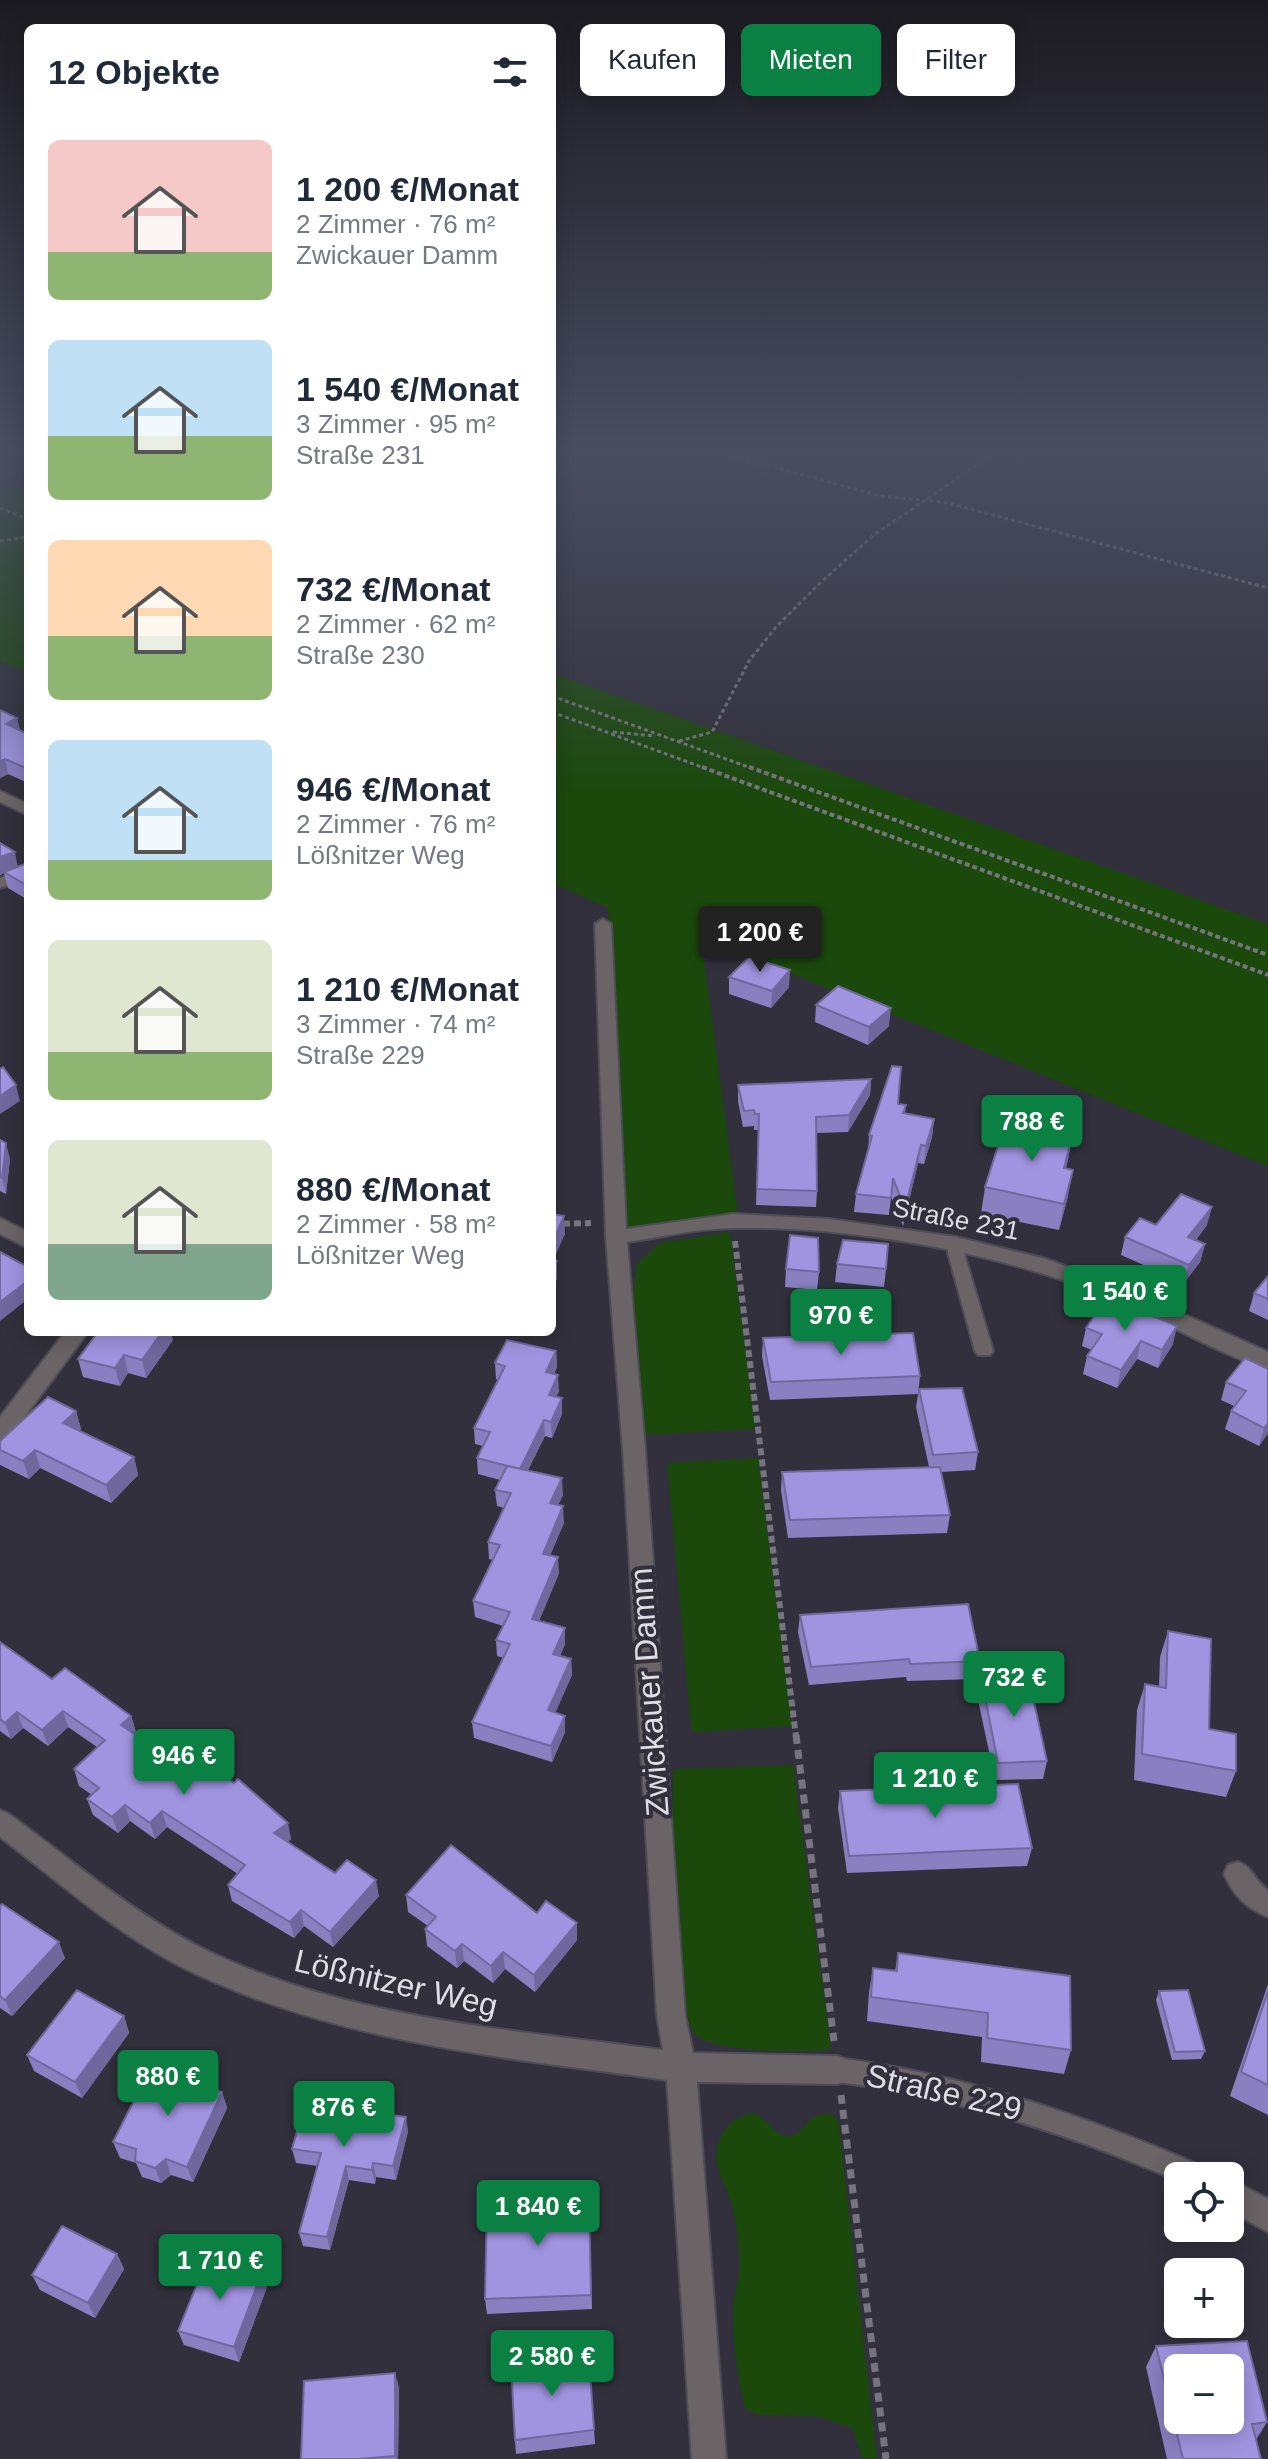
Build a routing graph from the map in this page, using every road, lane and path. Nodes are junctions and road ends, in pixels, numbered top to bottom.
1 (842, 565) edge
2 (1180, 565) edge
3 (1268, 588) edge
4 (556, 697) edge
5 (556, 713) edge
6 (604, 731) junction
7 (663, 737) junction
8 (678, 741) junction
9 (0, 796) edge
10 (24, 808) edge
11 (24, 874) edge
12 (0, 883) edge
13 (603, 924) dead end
14 (1268, 955) edge
15 (1268, 975) edge
16 (733, 1221) junction
17 (556, 1224) edge
18 (0, 1225) edge
19 (609, 1230) junction
20 (24, 1239) edge
21 (956, 1244) junction
22 (74, 1336) edge
23 (984, 1351) dead end
24 (1268, 1361) edge
25 (0, 1433) edge
26 (0, 1822) edge
27 (1238, 1874) dead end
28 (1268, 1904) edge
29 (681, 2067) junction
30 (838, 2070) junction
31 (1164, 2163) edge
32 (1244, 2202) edge
33 (1268, 2216) edge
34 (709, 2459) edge
35 (886, 2459) edge

1 - 8 path
2 - 3 path
4 - 7 path
5 - 6 path
6 - 7 path
6 - 15 path
7 - 8 path
8 - 14 path
9 - 10 street
11 - 12 street
13 - 19 street, Zwickauer Damm
16 - 19 street, Straße 231
16 - 21 street, Straße 231
16 - 30 path
17 - 19 path
18 - 20 street
19 - 29 street, Zwickauer Damm
21 - 23 lane
21 - 24 street, Straße 231
22 - 25 street
26 - 29 street, Lößnitzer Weg
27 - 28 street
29 - 30 street, Straße 229
29 - 34 street, Zwickauer Damm
30 - 31 lane, Straße 229
30 - 35 path
32 - 33 street

